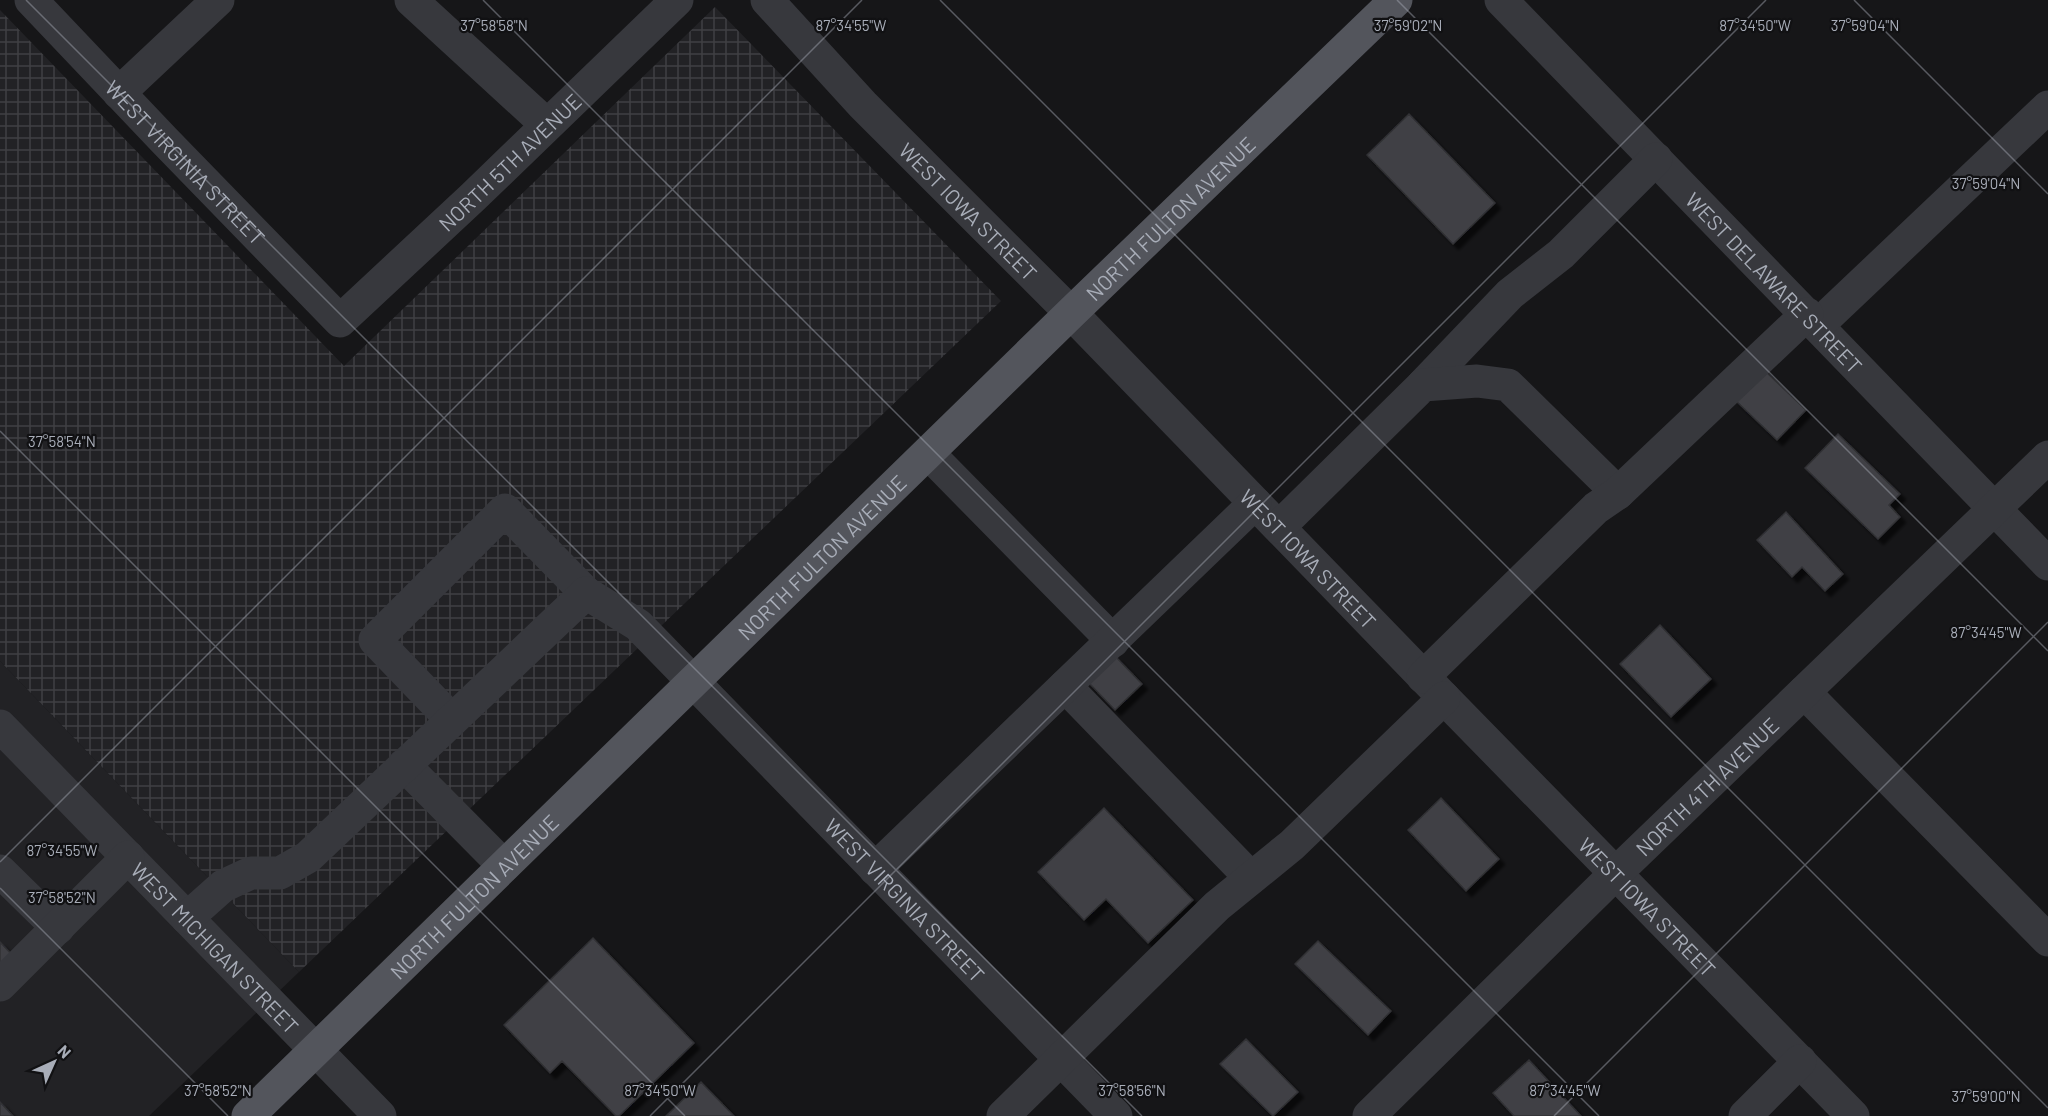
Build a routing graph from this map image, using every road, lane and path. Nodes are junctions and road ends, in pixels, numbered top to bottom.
1 (31, 0) edge
2 (218, 0) edge
3 (411, 0) edge
4 (677, 0) edge
5 (767, 0) edge
6 (1396, 0) edge
7 (1501, 0) edge
8 (119, 93) junction
9 (2048, 107) edge
10 (547, 125) junction
11 (1656, 159) junction
12 (1071, 313) junction
13 (1812, 320) junction
14 (340, 321) joint
15 (1423, 385) junction
16 (928, 453) junction
17 (2048, 458) edge
18 (1618, 494) junction
19 (1255, 503) junction
20 (1995, 509) junction
21 (1279, 527) junction
22 (2048, 564) edge
23 (586, 592) junction
24 (1113, 641) junction
25 (693, 682) junction
26 (1065, 686) junction
27 (1434, 688) junction
28 (1804, 692) junction
29 (452, 720) junction
30 (0, 726) edge
31 (404, 765) junction
32 (128, 857) junction
33 (504, 866) junction
34 (875, 869) junction
35 (0, 871) edge
36 (1616, 873) junction
37 (1251, 878) junction
38 (187, 918) junction
39 (58, 928) junction
40 (2048, 940) edge
41 (0, 985) edge
42 (316, 1050) junction
43 (1060, 1059) junction
44 (1800, 1061) junction
45 (248, 1116) edge
46 (380, 1116) edge
47 (1003, 1116) edge
48 (1116, 1116) edge
49 (1369, 1116) edge
50 (1745, 1116) edge
51 (1853, 1116) edge

1 - 8 street, WEST VIRGINIA STREET
2 - 8 street
3 - 10 street
4 - 10 street, NORTH 5TH AVENUE
5 - 12 street, WEST IOWA STREET
6 - 12 main road, NORTH FULTON AVENUE
7 - 11 street, WEST DELAWARE STREET
8 - 14 street, WEST VIRGINIA STREET
9 - 13 street
10 - 14 street, NORTH 5TH AVENUE
11 - 13 street, WEST DELAWARE STREET
11 - 15 street
12 - 16 main road, NORTH FULTON AVENUE
12 - 19 street, WEST IOWA STREET
13 - 18 street
13 - 20 street, WEST DELAWARE STREET
15 - 18 street
15 - 21 street
16 - 24 street
16 - 25 main road, NORTH FULTON AVENUE
17 - 20 street, NORTH 4TH AVENUE
18 - 27 street
19 - 21 street, WEST IOWA STREET
19 - 24 street
20 - 22 street, WEST DELAWARE STREET
20 - 28 street, NORTH 4TH AVENUE
21 - 27 street, WEST IOWA STREET
23 - 25 street, WEST VIRGINIA STREET
23 - 29 street
23 - 29 street, WEST VIRGINIA STREET
24 - 26 street
25 - 33 main road, NORTH FULTON AVENUE
25 - 34 street, WEST VIRGINIA STREET
26 - 34 street
26 - 37 street
27 - 36 street, WEST IOWA STREET
27 - 37 street
28 - 36 street, NORTH 4TH AVENUE
28 - 40 street
29 - 31 street
30 - 32 street, WEST MICHIGAN STREET
31 - 33 street
31 - 38 street
32 - 38 street, WEST MICHIGAN STREET
32 - 39 street
33 - 42 main road, NORTH FULTON AVENUE
34 - 43 street, WEST VIRGINIA STREET
35 - 39 street
36 - 44 street, WEST IOWA STREET
36 - 49 street, NORTH 4TH AVENUE
37 - 43 street
38 - 42 street, WEST MICHIGAN STREET
39 - 41 street
42 - 45 main road, NORTH FULTON AVENUE
42 - 46 street, WEST MICHIGAN STREET
43 - 47 street
43 - 48 street, WEST VIRGINIA STREET
44 - 50 street
44 - 51 street, WEST IOWA STREET

